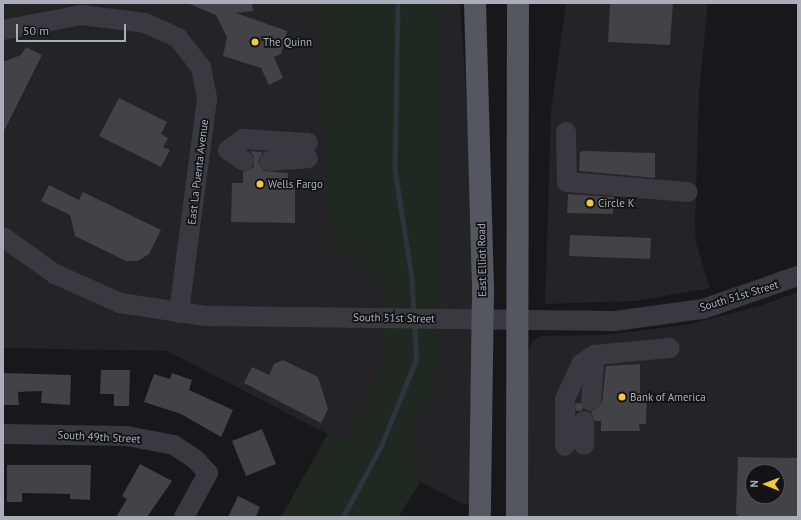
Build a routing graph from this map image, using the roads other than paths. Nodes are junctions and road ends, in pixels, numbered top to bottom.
1 (475, 3) edge
2 (518, 3) edge
3 (3, 30) edge
4 (566, 132) dead end
5 (236, 155) dead end
6 (269, 161) dead end
7 (688, 192) dead end
8 (3, 237) edge
9 (798, 276) edge
10 (179, 314) junction
11 (483, 319) junction
12 (518, 320) junction
13 (670, 348) dead end
14 (593, 361) junction
15 (588, 401) dead end
16 (587, 421) dead end
17 (3, 434) edge
18 (184, 517) edge
19 (480, 517) edge
20 (517, 517) edge

1 - 11 main road, East Elliot Road
2 - 12 main road
3 - 10 street, East La Puenta Avenue
4 - 7 street
5 - 6 street
8 - 10 street, South 51st Street
9 - 12 street, South 51st Street
10 - 11 street, South 51st Street
11 - 12 street, South 51st Street
11 - 19 main road, East Elliot Road
12 - 20 main road
13 - 14 street
14 - 15 street
14 - 16 street
17 - 18 street, South 49th Street

